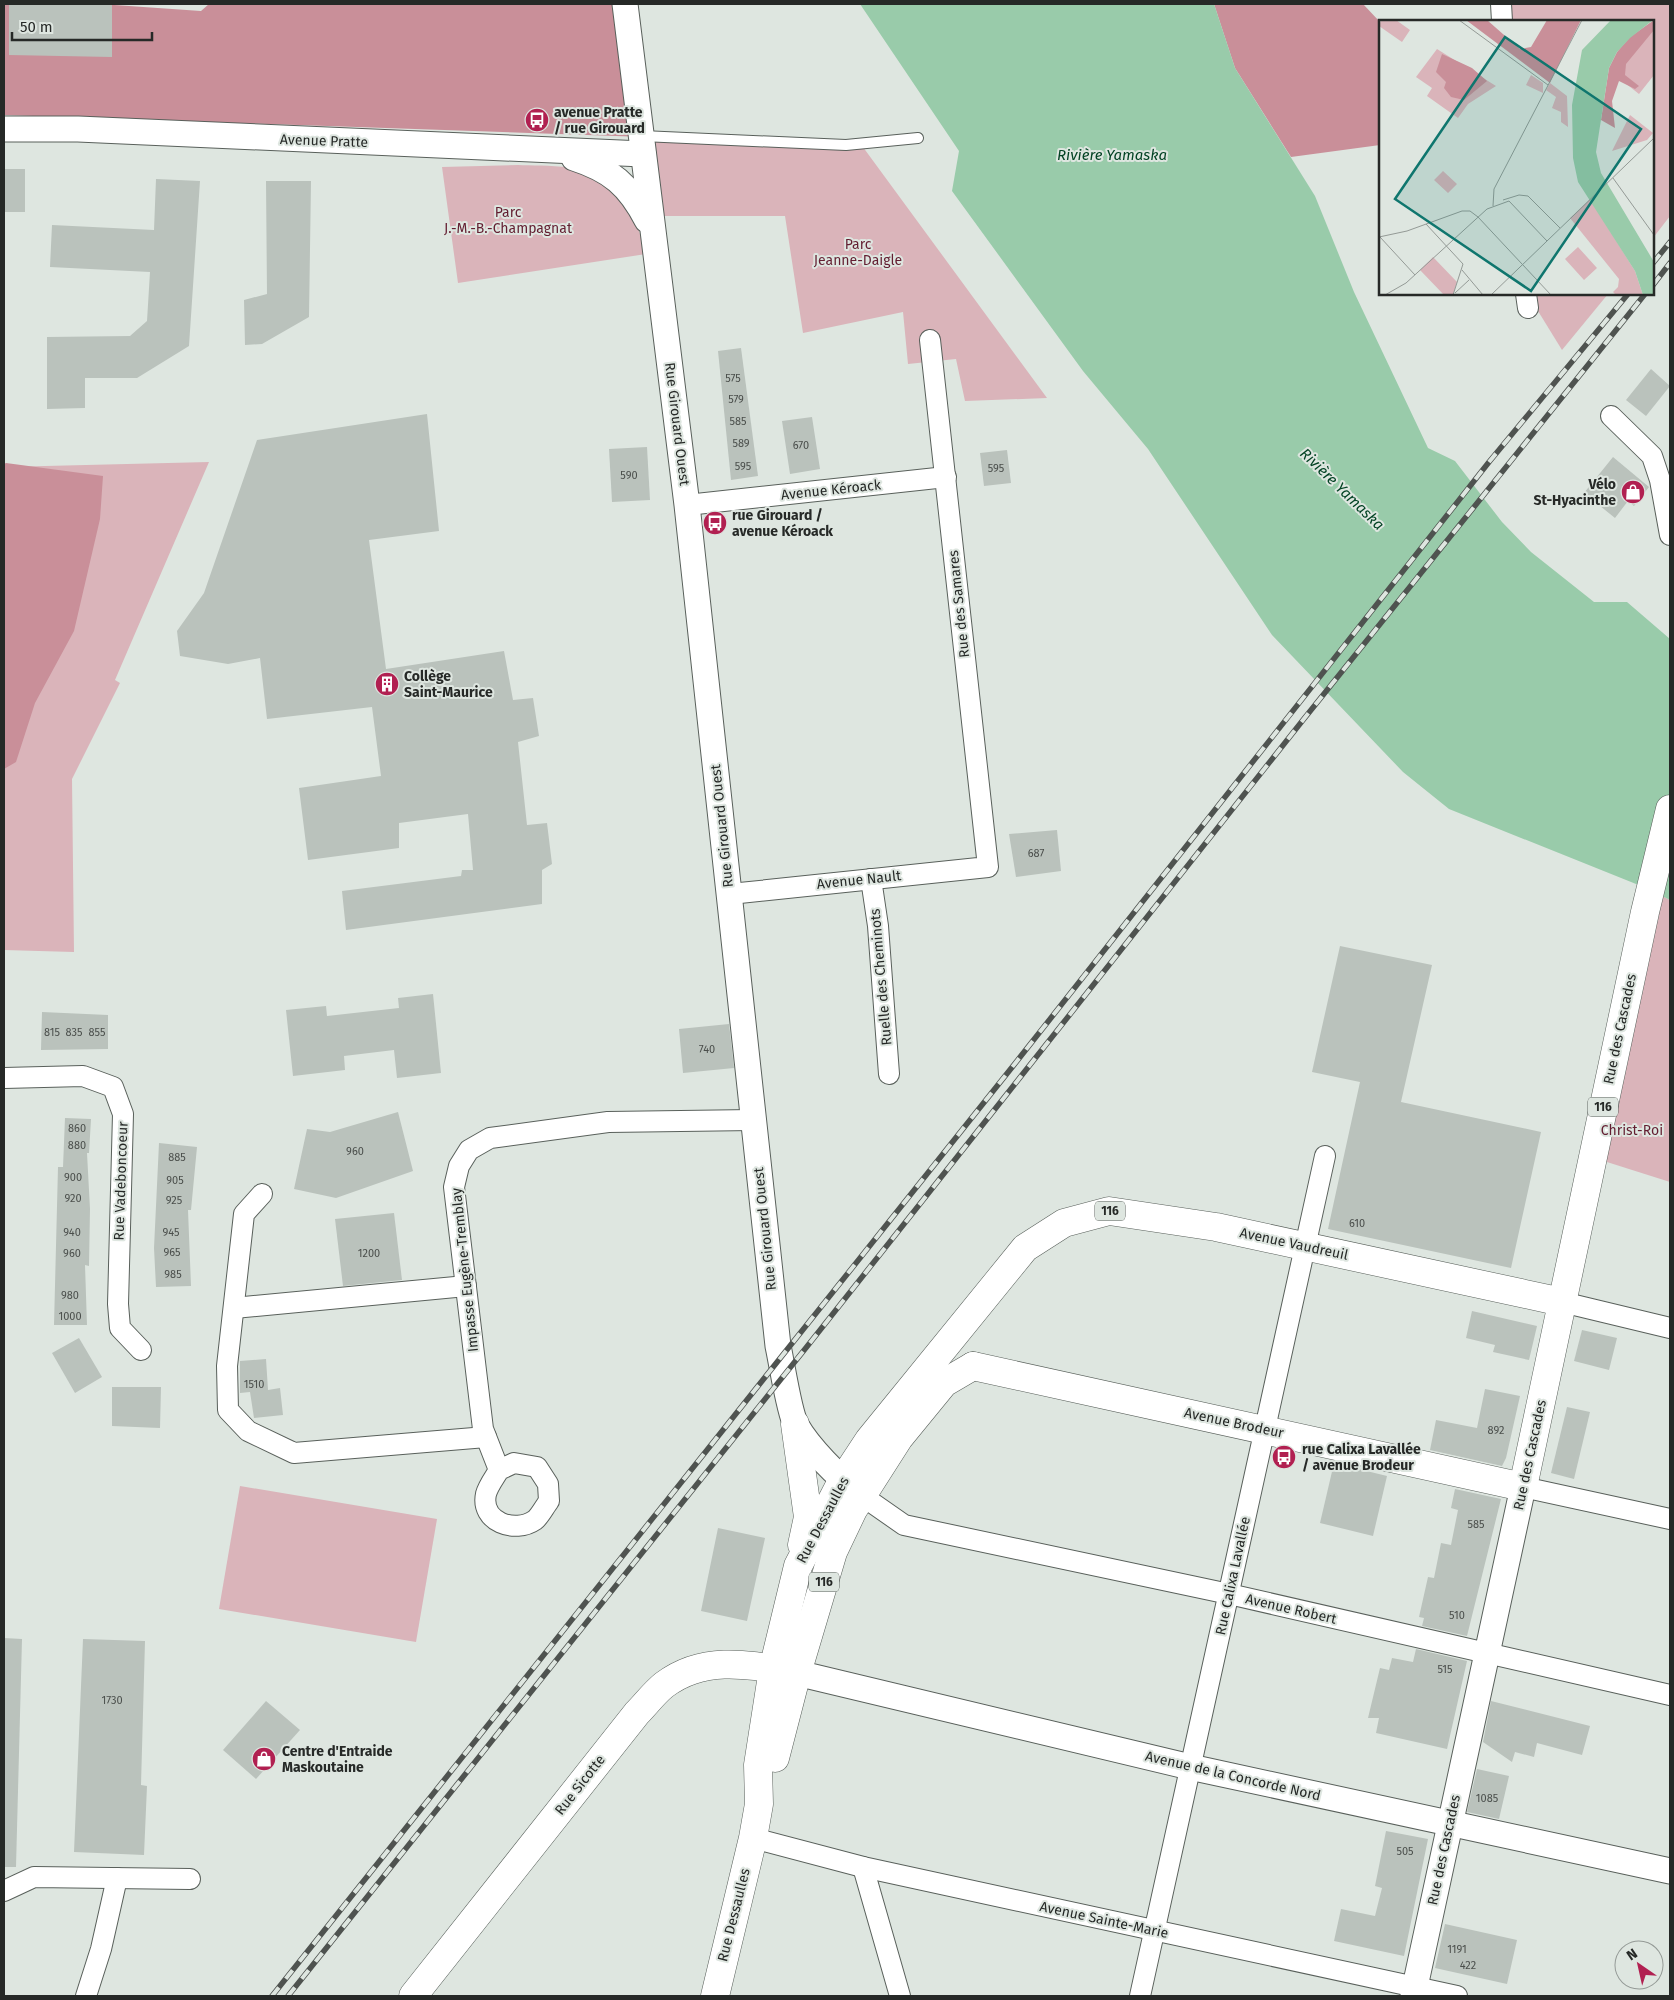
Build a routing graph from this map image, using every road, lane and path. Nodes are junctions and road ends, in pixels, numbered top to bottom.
1 (626, 4) edge
2 (1501, 4) edge
3 (1502, 20) edge
4 (4, 129) edge
5 (918, 138) dead end
6 (642, 145) junction
7 (555, 152) junction
8 (652, 228) junction
9 (930, 340) dead end
10 (1611, 416) dead end
11 (946, 477) junction
12 (687, 506) junction
13 (1670, 535) edge
14 (1670, 809) edge
15 (988, 867) joint
16 (871, 879) junction
17 (730, 894) junction
18 (889, 1074) dead end
19 (4, 1078) edge
20 (753, 1120) junction
21 (1325, 1156) dead end
22 (262, 1194) dead end
23 (1306, 1247) junction
24 (466, 1286) junction
25 (1562, 1302) junction
26 (234, 1308) junction
27 (1670, 1328) edge
28 (960, 1329) junction
29 (141, 1350) dead end
30 (973, 1366) junction
31 (795, 1424) junction
32 (1265, 1430) junction
33 (486, 1437) junction
34 (499, 1470) dead end
35 (1523, 1487) junction
36 (852, 1488) junction
37 (1670, 1519) edge
38 (798, 1566) junction
39 (1229, 1594) junction
40 (1487, 1653) junction
41 (785, 1671) junction
42 (1670, 1695) edge
43 (1190, 1767) junction
44 (1450, 1824) junction
45 (753, 1838) junction
46 (863, 1867) junction
47 (1670, 1871) edge
48 (117, 1878) junction
49 (190, 1879) dead end
50 (4, 1891) edge
51 (1154, 1932) junction
52 (1414, 1992) edge
53 (86, 1996) edge
54 (413, 1996) edge
55 (714, 1996) edge
56 (900, 1996) edge
57 (1140, 1996) edge
58 (1457, 1996) edge

1 - 6 street, Rue Girouard Ouest
2 - 3 street
4 - 7 street, Avenue Pratte
5 - 6 lane
6 - 7 street, Avenue Pratte
6 - 8 street, Rue Girouard Ouest
7 - 8 street
8 - 12 street, Rue Girouard Ouest
9 - 11 street, Rue des Samares
10 - 13 street
11 - 12 street, Avenue Kéroack
11 - 15 street, Rue des Samares
12 - 17 street, Rue Girouard Ouest
14 - 25 main road, Rue des Cascades / 116
15 - 16 street, Avenue Nault
16 - 17 street, Avenue Nault
16 - 18 street, Ruelle des Cheminots
17 - 20 street, Rue Girouard Ouest
19 - 29 street, Rue Vadeboncoeur
20 - 24 street, Impasse Eugène-Tremblay
20 - 31 street, Rue Girouard Ouest
21 - 23 street, Rue Calixa Lavallée
22 - 26 street
23 - 25 main road, Avenue Vaudreuil / 116
23 - 28 main road, Avenue Vaudreuil / 116
23 - 32 street, Rue Calixa Lavallée
24 - 26 street
24 - 33 street, Impasse Eugène-Tremblay
25 - 27 street, Avenue Vaudreuil
25 - 35 main road, Rue des Cascades / 116
26 - 33 street
28 - 30 main road
28 - 36 main road, Rue Dessaulles / 116
30 - 32 main road, Avenue Brodeur
30 - 36 main road, Rue Dessaulles / 116
31 - 36 street
31 - 38 main road
32 - 35 main road, Avenue Brodeur
32 - 39 street, Rue Calixa Lavallée
33 - 34 street, Impasse Eugène-Tremblay
35 - 37 street, Avenue Brodeur
35 - 40 street, Rue des Cascades
36 - 38 main road, Rue Dessaulles / 116
36 - 39 street, Avenue Robert
36 - 41 main road, Rue Dessaulles / 116
38 - 41 main road, Rue Dessaulles / 116
39 - 40 street, Avenue Robert
39 - 43 street, Rue Calixa Lavallée
40 - 42 street, Avenue Robert
40 - 44 street, Rue des Cascades
41 - 43 street, Avenue de la Concorde Nord
41 - 45 main road, Rue Dessaulles
41 - 54 main road, Rue Sicotte
43 - 44 street, Avenue de la Concorde Nord
43 - 51 street, Rue Calixa Lavallée
44 - 47 street, Avenue de la Concorde Nord
44 - 52 street, Rue des Cascades
45 - 46 street, Avenue Sainte-Marie
45 - 55 main road, Rue Dessaulles
46 - 51 street, Avenue Sainte-Marie
46 - 56 street
48 - 49 street
48 - 50 street
48 - 53 street
51 - 52 street, Avenue Sainte-Marie
51 - 57 street, Rue Calixa Lavallée
52 - 58 street, Avenue Sainte-Marie

